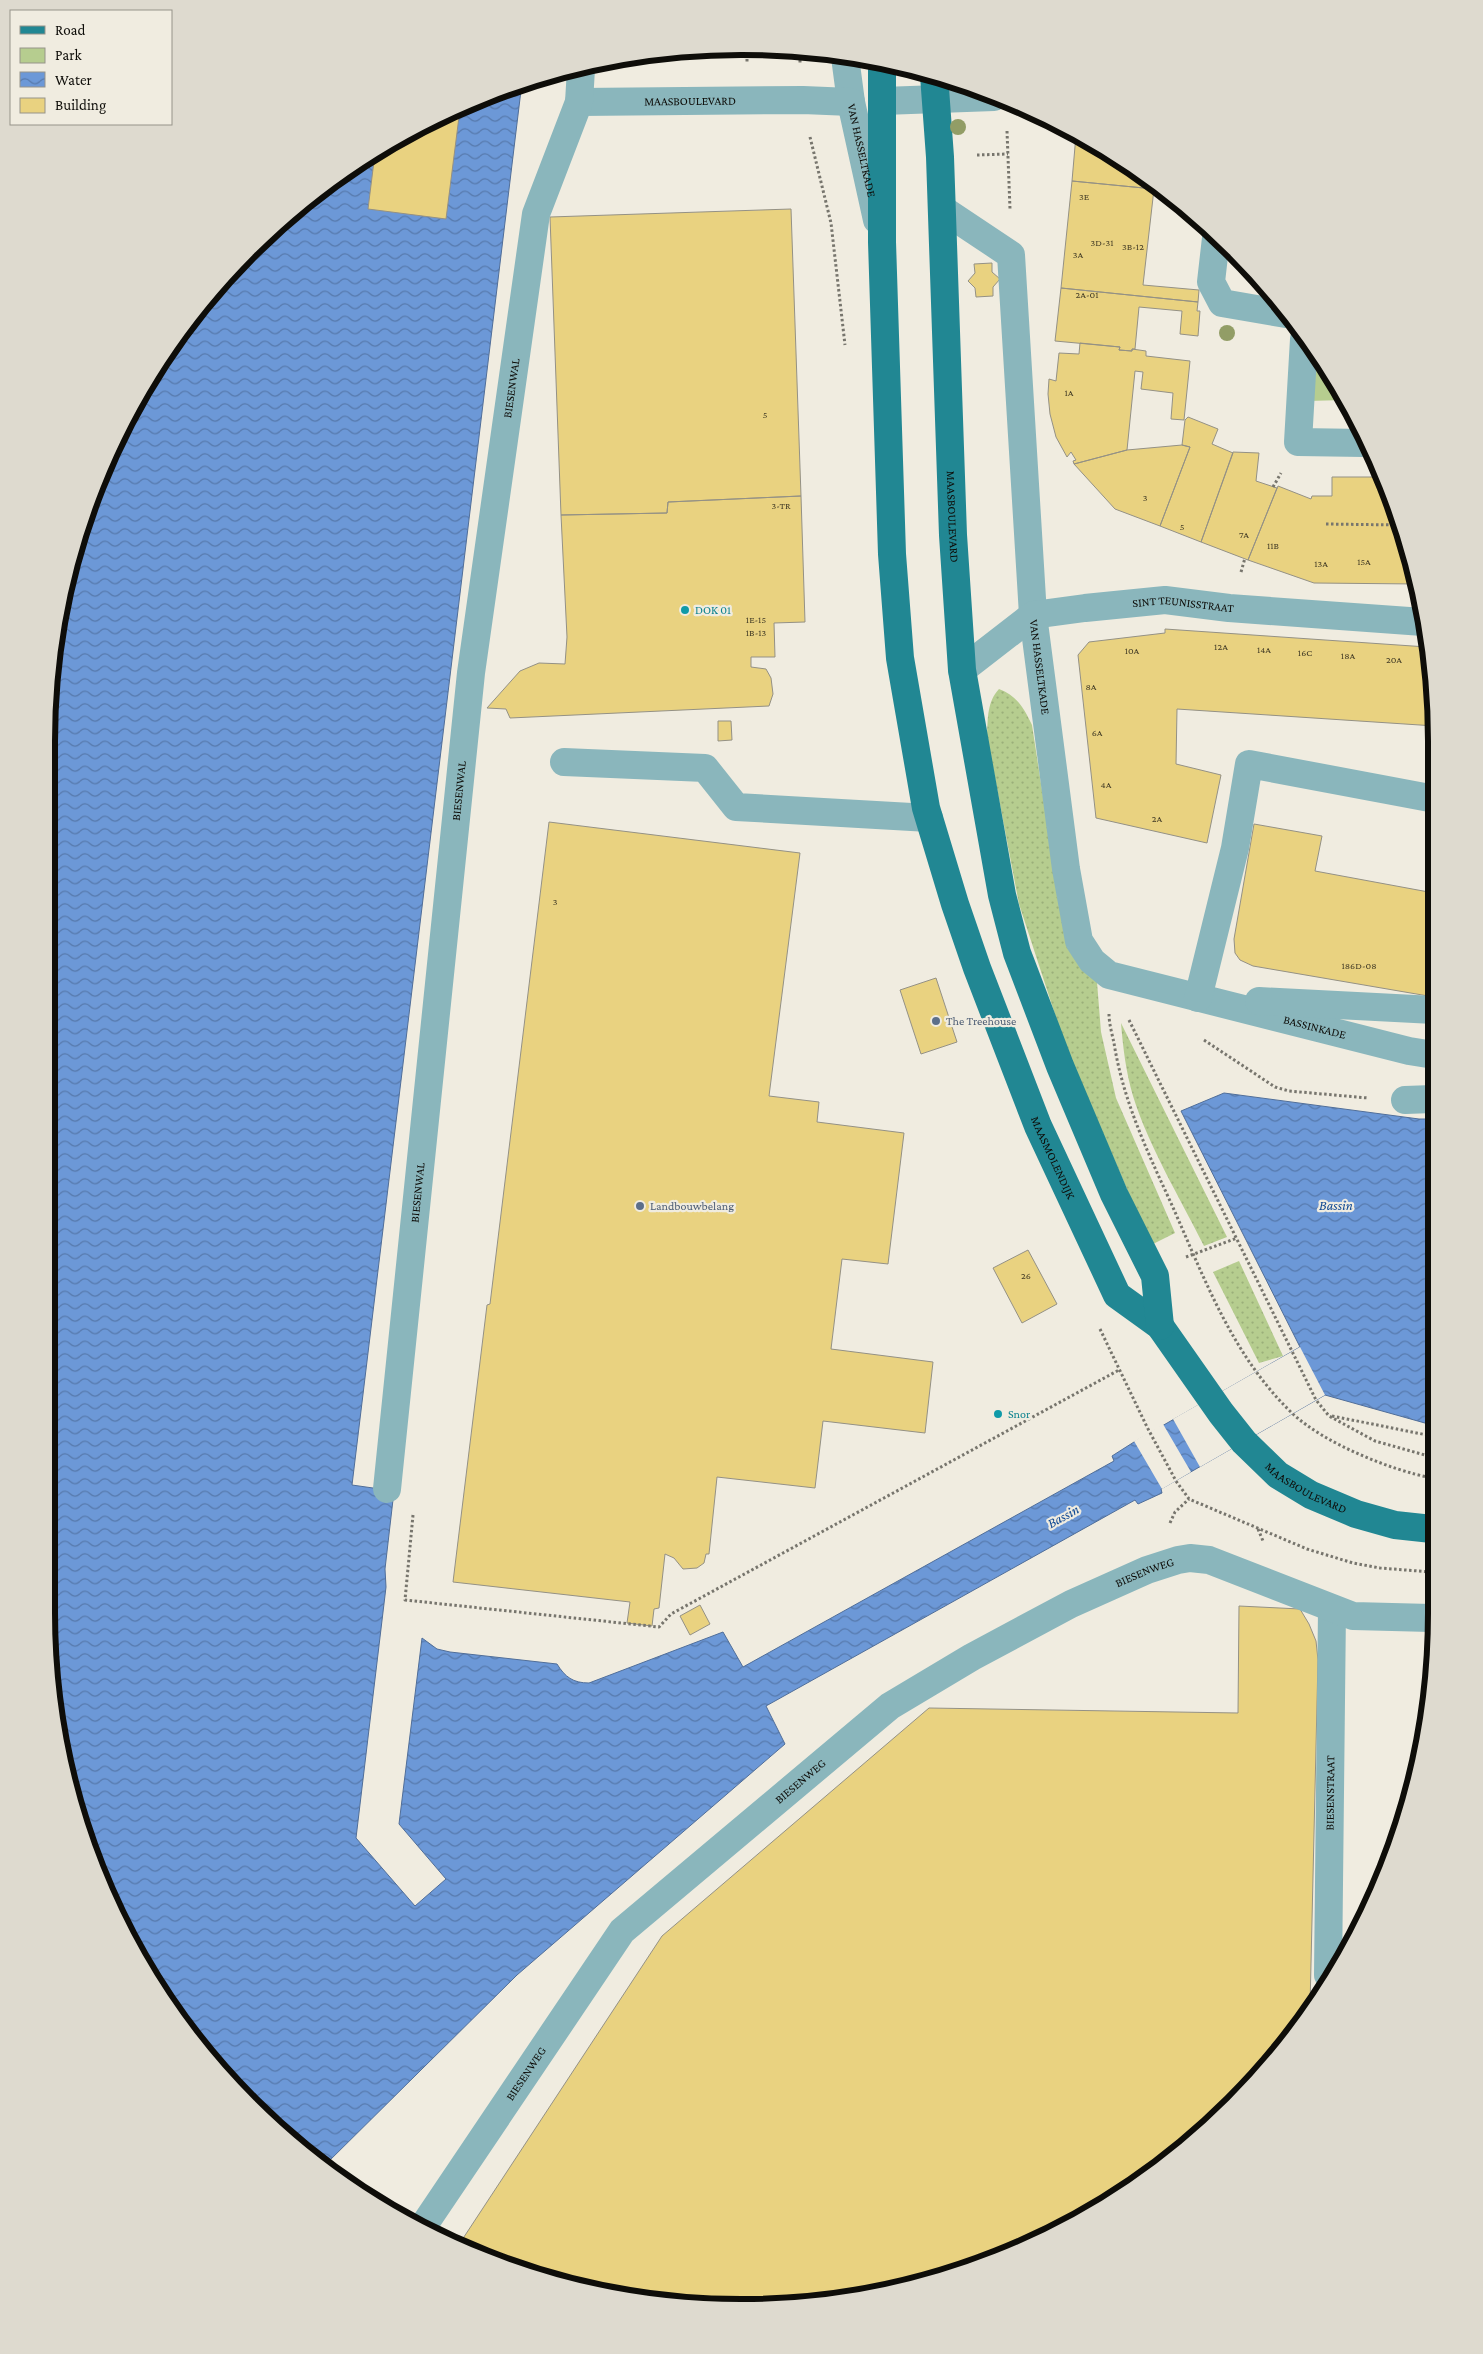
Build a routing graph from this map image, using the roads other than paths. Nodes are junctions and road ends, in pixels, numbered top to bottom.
1 (847, 63) edge
2 (882, 70) edge
3 (581, 74) edge
4 (938, 84) edge
5 (883, 101) junction
6 (579, 102) junction
7 (851, 102) junction
8 (942, 208) junction
9 (882, 242) junction
10 (1215, 245) edge
11 (1277, 313) edge
12 (1303, 348) edge
13 (1359, 443) edge
14 (1033, 615) junction
15 (1417, 622) edge
16 (962, 670) junction
17 (564, 762) dead end
18 (1428, 798) edge
19 (929, 818) junction
20 (1017, 953) joint
21 (1198, 998) junction
22 (1428, 1010) edge
23 (1428, 1054) edge
24 (1428, 1099) edge
25 (1405, 1100) dead end
26 (1160, 1326) junction
27 (1210, 1398) joint
28 (387, 1489) road end
29 (1428, 1528) edge
30 (1327, 1606) junction
31 (1428, 1618) edge
32 (1328, 1969) edge
33 (426, 2222) edge

1 - 7 street, VAN HASSELTKADE
2 - 5 main road
3 - 6 street, BIESENWAL
4 - 5 street
4 - 8 main road, MAASBOULEVARD
5 - 9 main road
6 - 7 street, MAASBOULEVARD
6 - 28 street, BIESENWAL
7 - 9 street, VAN HASSELTKADE
8 - 14 street, VAN HASSELTKADE
8 - 16 main road, MAASBOULEVARD
9 - 19 main road
10 - 11 street
12 - 13 street
14 - 15 street, SINT TEUNISSTRAAT
14 - 16 street
14 - 21 street, VAN HASSELTKADE
16 - 20 main road, MAASBOULEVARD
17 - 19 street
18 - 21 street
19 - 26 main road, MAASMOLENDIJK
20 - 26 main road, MAASMOLENDIJK
21 - 22 street
21 - 23 street, BASSINKADE
24 - 25 street
26 - 27 main road, MAASMOLENDIJK
27 - 29 main road, MAASBOULEVARD
30 - 31 street, BIESENWEG
30 - 32 street, BIESENSTRAAT
30 - 33 street, BIESENWEG

